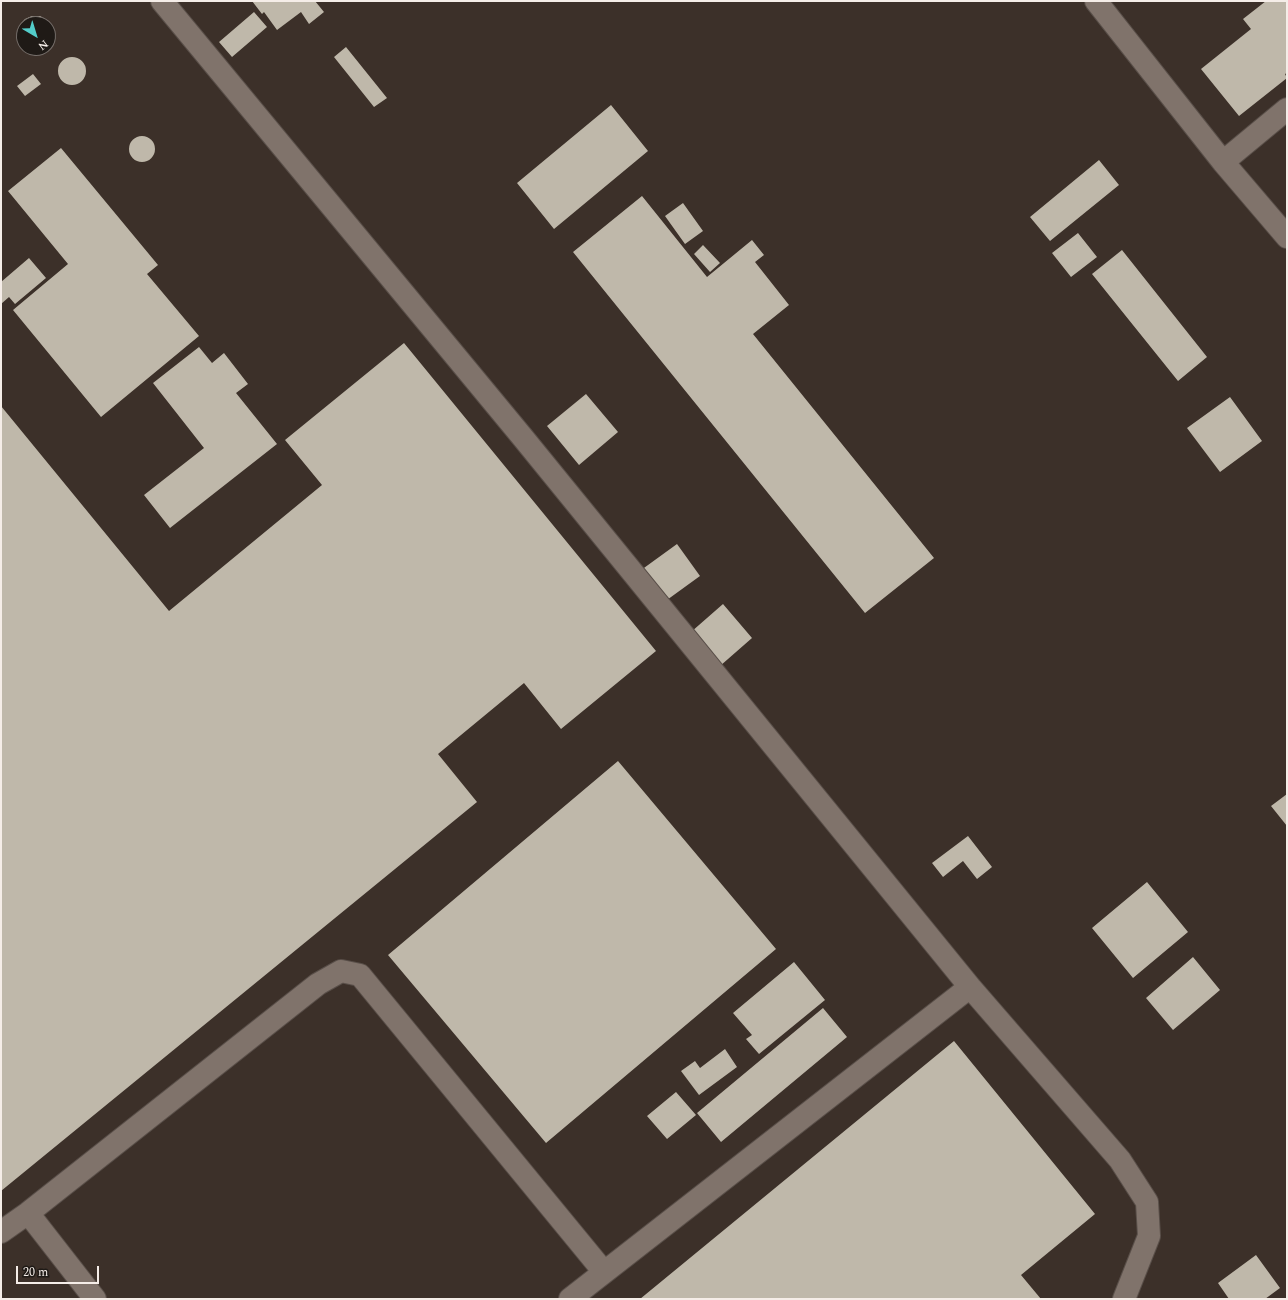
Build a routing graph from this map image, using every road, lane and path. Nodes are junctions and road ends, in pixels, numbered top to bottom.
1 (162, 1) edge
2 (1096, 1) edge
3 (1287, 109) edge
4 (1222, 162) junction
5 (1287, 237) edge
6 (970, 987) junction
7 (28, 1212) junction
8 (1, 1232) edge
9 (604, 1272) junction
10 (94, 1299) edge
11 (570, 1299) edge
12 (1124, 1299) edge

1 - 6 street
2 - 4 street
3 - 4 street
4 - 5 street
6 - 9 street
6 - 12 street
7 - 8 street
7 - 9 street
7 - 10 street
9 - 11 street

